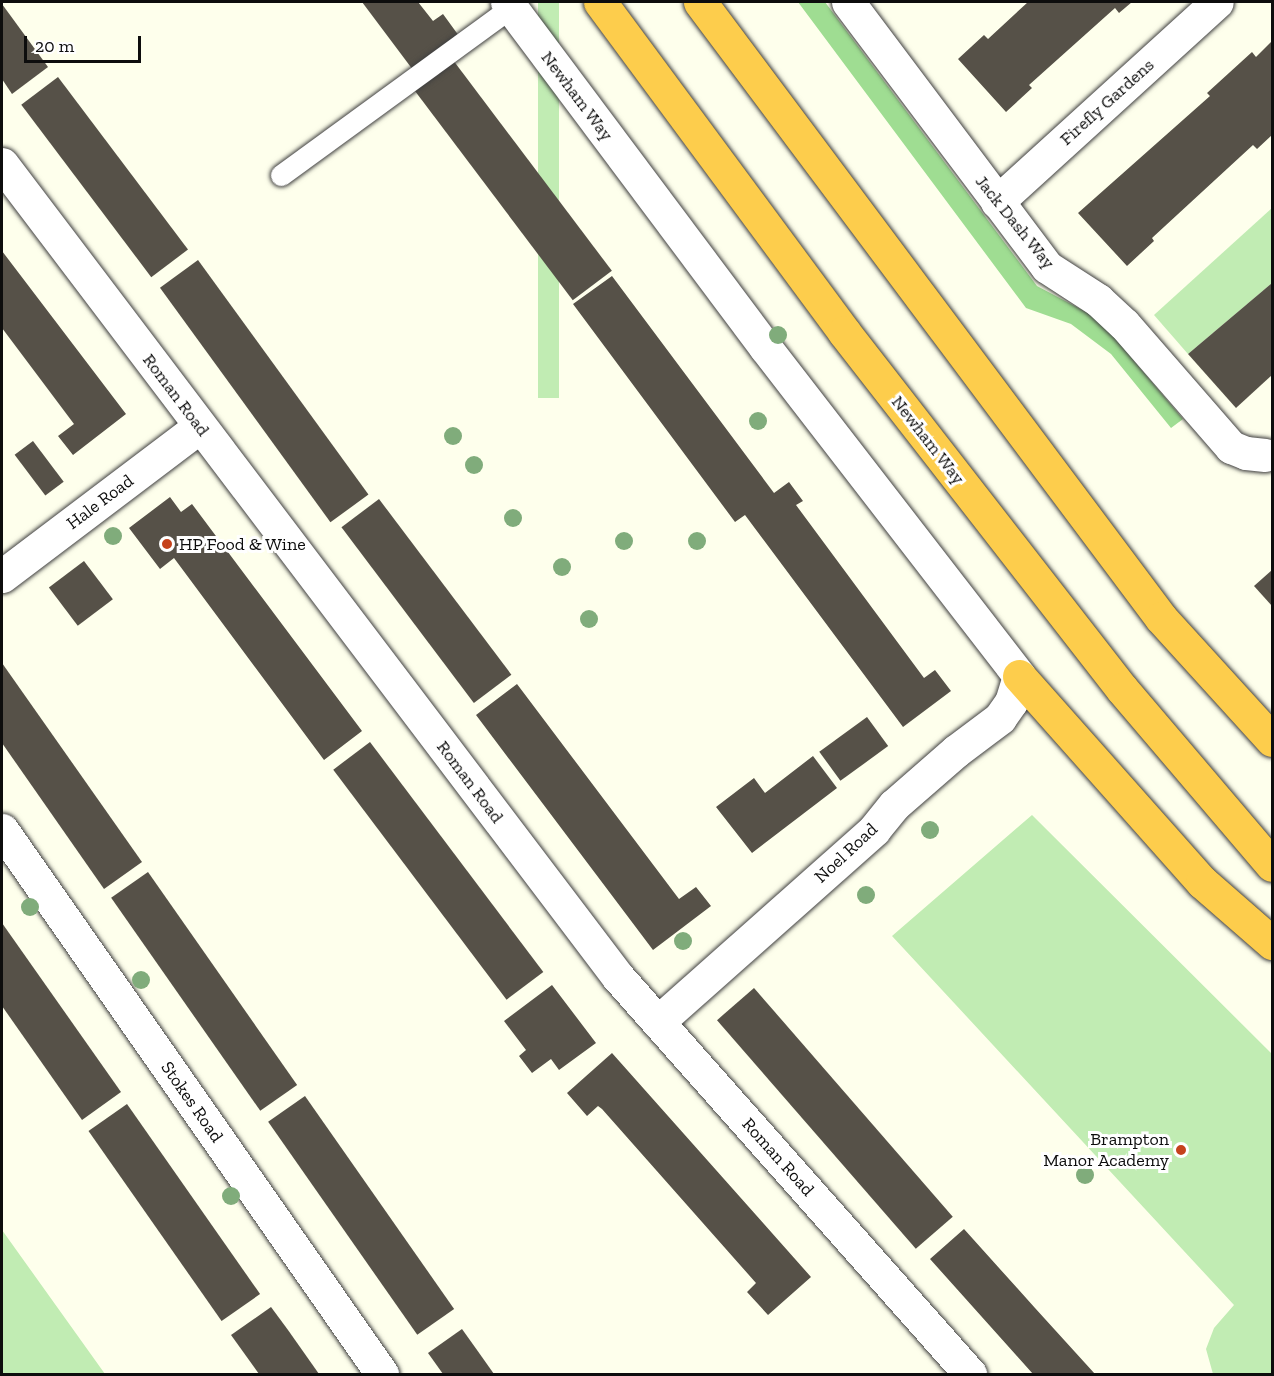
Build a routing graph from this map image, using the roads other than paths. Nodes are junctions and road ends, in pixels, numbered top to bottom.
1 (600, 2) edge
2 (700, 2) edge
3 (848, 2) edge
4 (1217, 2) edge
5 (509, 4) edge
6 (2, 164) edge
7 (281, 175) dead end
8 (997, 202) junction
9 (199, 427) junction
10 (1270, 461) edge
11 (2, 576) edge
12 (1019, 676) junction
13 (1272, 740) edge
14 (2, 830) edge
15 (1272, 865) edge
16 (1272, 943) edge
17 (658, 1022) junction
18 (382, 1374) edge
19 (970, 1374) edge

1 - 15 highway, Newham Way
2 - 13 highway
3 - 8 street, Jack Dash Way
4 - 8 street, Firefly Gardens
5 - 7 lane
5 - 12 street, Newham Way
6 - 9 street, Roman Road
8 - 10 street, Jack Dash Way
9 - 11 street, Hale Road
9 - 17 street, Roman Road
12 - 16 highway
12 - 17 street, Noel Road
14 - 18 street, Stokes Road
17 - 19 street, Roman Road

